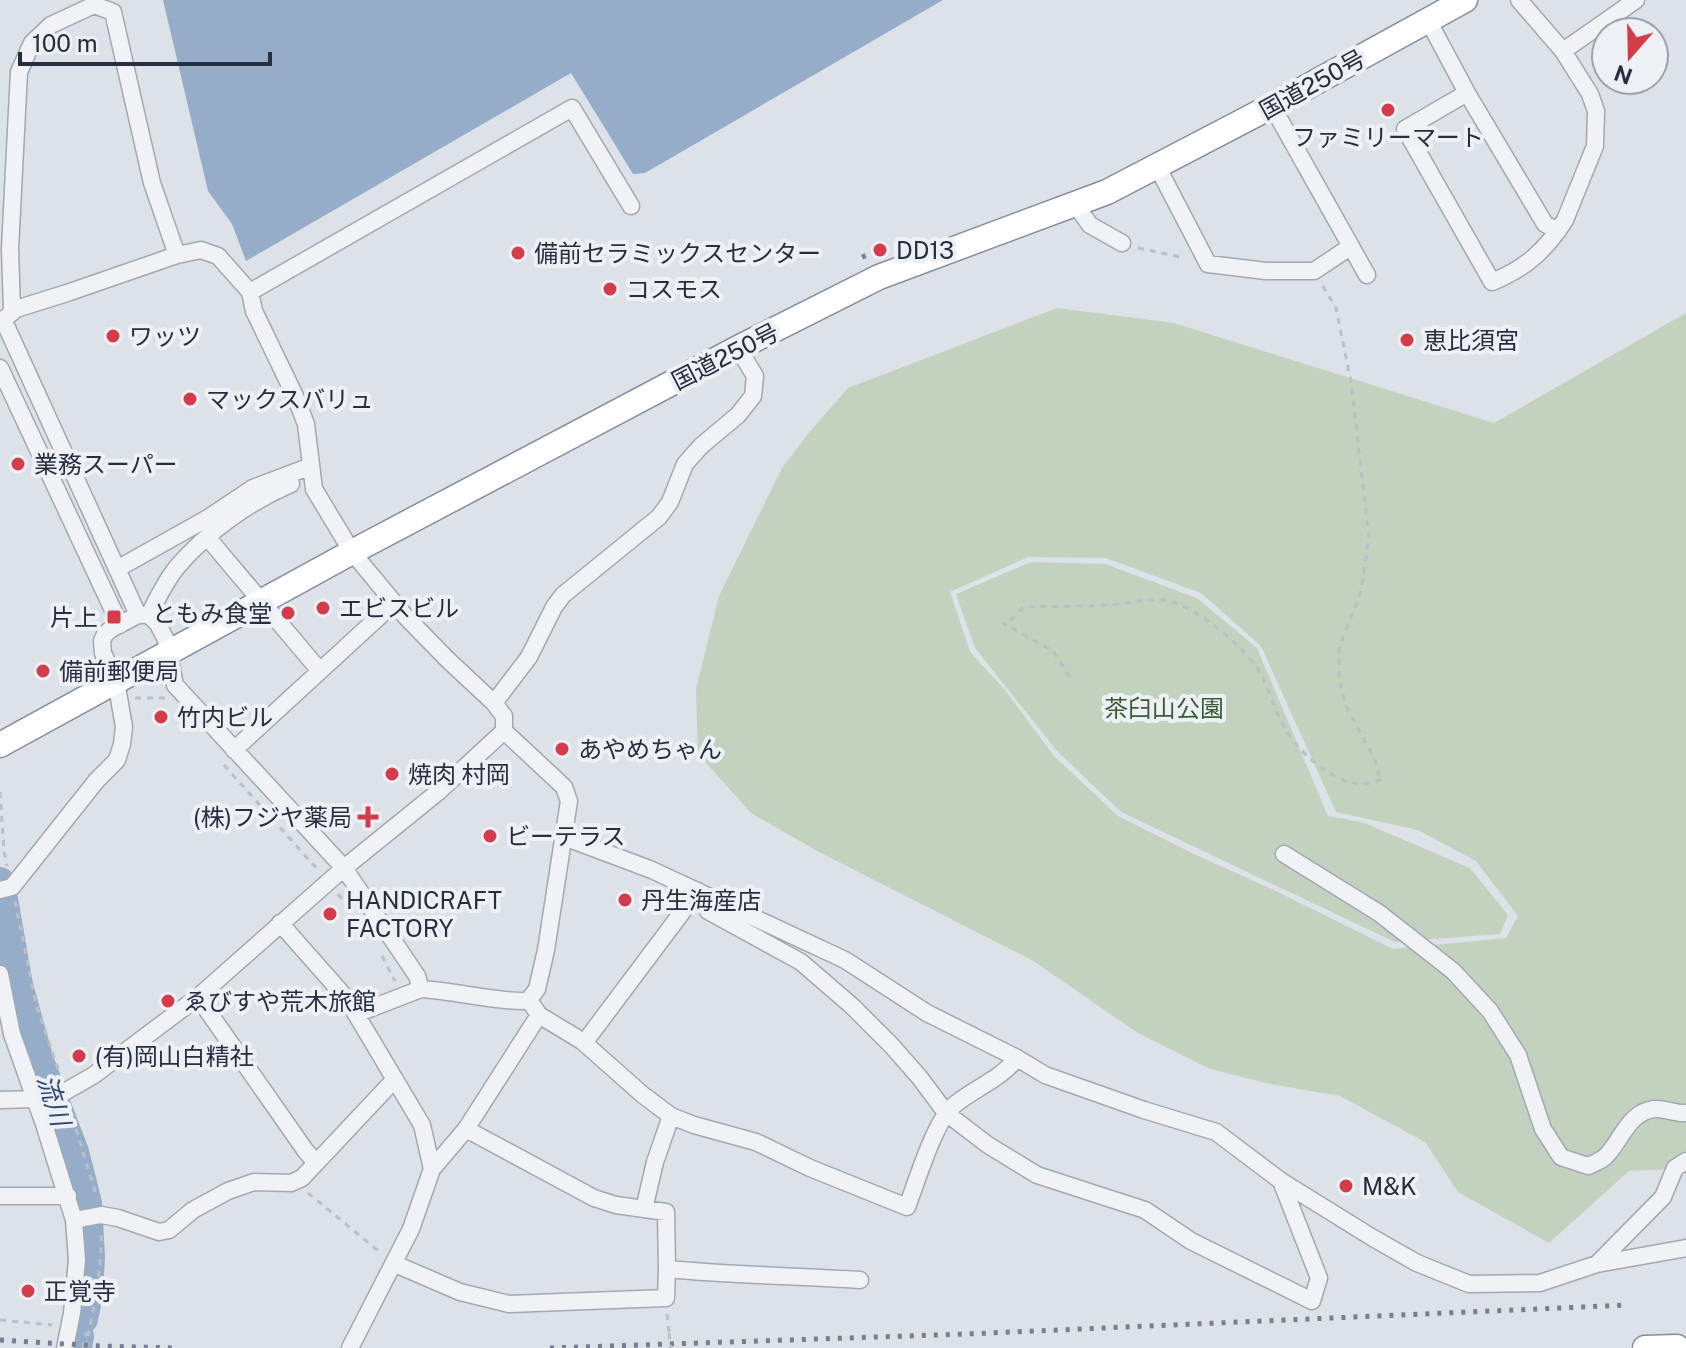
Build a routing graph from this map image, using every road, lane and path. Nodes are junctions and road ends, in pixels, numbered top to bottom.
1 (1465, 0) edge
2 (1519, 0) edge
3 (1636, 0) edge
4 (1428, 20) junction
5 (1563, 51) junction
6 (1467, 93) junction
7 (1272, 106) junction
8 (1157, 166) junction
9 (1075, 204) junction
10 (631, 206) dead end
11 (1558, 231) junction
12 (1122, 243) joint
13 (1350, 247) junction
14 (177, 255) junction
15 (1208, 264) junction
16 (1314, 271) junction
17 (1367, 275) dead end
18 (250, 292) junction
19 (5, 318) edge
20 (738, 348) junction
21 (0, 368) edge
22 (311, 471) junction
23 (207, 537) junction
24 (352, 552) junction
25 (117, 569) junction
26 (261, 602) junction
27 (394, 603) junction
28 (143, 615) junction
29 (120, 625) junction
30 (168, 653) junction
31 (320, 671) junction
32 (1070, 677) dead end
33 (122, 690) junction
34 (168, 697) dead end
35 (494, 703) junction
36 (504, 731) junction
37 (0, 745) edge
38 (234, 750) junction
39 (217, 756) dead end
40 (0, 792) edge
41 (564, 837) junction
42 (1284, 854) dead end
43 (344, 868) junction
44 (328, 882) junction
45 (7, 889) edge
46 (698, 891) junction
47 (354, 914) dead end
48 (280, 923) junction
49 (377, 947) dead end
50 (0, 974) edge
51 (421, 989) junction
52 (198, 997) junction
53 (397, 998) junction
54 (528, 1001) junction
55 (356, 1014) junction
56 (539, 1015) junction
57 (584, 1043) junction
58 (1017, 1058) junction
59 (395, 1079) junction
60 (63, 1092) junction
61 (39, 1098) junction
62 (0, 1100) edge
63 (946, 1113) junction
64 (1686, 1113) edge
65 (671, 1116) junction
66 (466, 1129) junction
67 (1686, 1161) edge
68 (316, 1163) junction
69 (432, 1169) junction
70 (295, 1181) junction
71 (1281, 1181) junction
72 (0, 1196) edge
73 (68, 1196) junction
74 (644, 1209) junction
75 (89, 1217) junction
76 (1686, 1248) edge
77 (395, 1264) junction
78 (1597, 1264) junction
79 (667, 1269) junction
80 (860, 1280) dead end
81 (0, 1320) edge
82 (69, 1326) junction
83 (87, 1328) dead end
84 (669, 1333) dead end
85 (1677, 1347) edge
86 (65, 1348) edge
87 (85, 1348) edge
88 (350, 1348) edge
89 (671, 1348) edge
90 (1645, 1348) edge

1 - 4 highway, 国道250号
2 - 5 street
3 - 5 street
4 - 6 street
4 - 7 highway, 国道250号
5 - 11 street
6 - 11 street
6 - 11 street
7 - 8 highway, 国道250号
7 - 13 street
8 - 9 highway, 国道250号
8 - 15 street
9 - 12 street
9 - 20 highway, 国道250号
10 - 18 street
12 - 15 path
13 - 16 street
13 - 17 street
14 - 18 street
14 - 19 street
14 - 19 street
15 - 16 street
16 - 32 path
18 - 22 street
19 - 25 street
20 - 24 highway, 国道250号
20 - 35 street
21 - 29 street
22 - 23 street
22 - 24 street
22 - 25 street
23 - 26 street
23 - 28 street
24 - 26 highway, 国道250号
24 - 27 street
25 - 28 street
26 - 30 highway, 国道250号
26 - 31 street
27 - 31 street
27 - 35 street
28 - 29 street
28 - 30 street
29 - 33 street
30 - 33 highway, 国道250号
30 - 38 street
31 - 38 street
33 - 34 path
33 - 37 highway, 国道250号
33 - 45 street
35 - 36 street
36 - 41 street
36 - 43 street
38 - 43 street
39 - 44 path
40 - 45 path
41 - 46 street
41 - 54 street
42 - 64 street
43 - 44 street
43 - 51 street
44 - 47 path
44 - 48 street
45 - 60 path
46 - 57 street
46 - 58 street
46 - 63 street
48 - 52 street
48 - 55 street
49 - 53 path
50 - 61 street
51 - 53 street
51 - 54 street
52 - 60 street
52 - 68 street
53 - 55 street
54 - 56 street
55 - 59 street
56 - 57 street
56 - 66 street
57 - 65 street
58 - 63 street
58 - 71 street
59 - 68 street
59 - 69 street
60 - 61 street
60 - 75 path
61 - 62 street
61 - 73 street
63 - 65 street
63 - 71 street
65 - 74 street
66 - 69 street
66 - 74 street
67 - 78 street
68 - 70 street
69 - 77 street
70 - 75 street
70 - 77 path
71 - 78 street
72 - 73 street
73 - 75 street
74 - 79 street
75 - 82 street
75 - 87 path
76 - 78 street
77 - 79 street
77 - 88 street
79 - 80 street
81 - 82 path
82 - 86 street
83 - 87 path
84 - 89 path, bridge
85 - 90 highway

